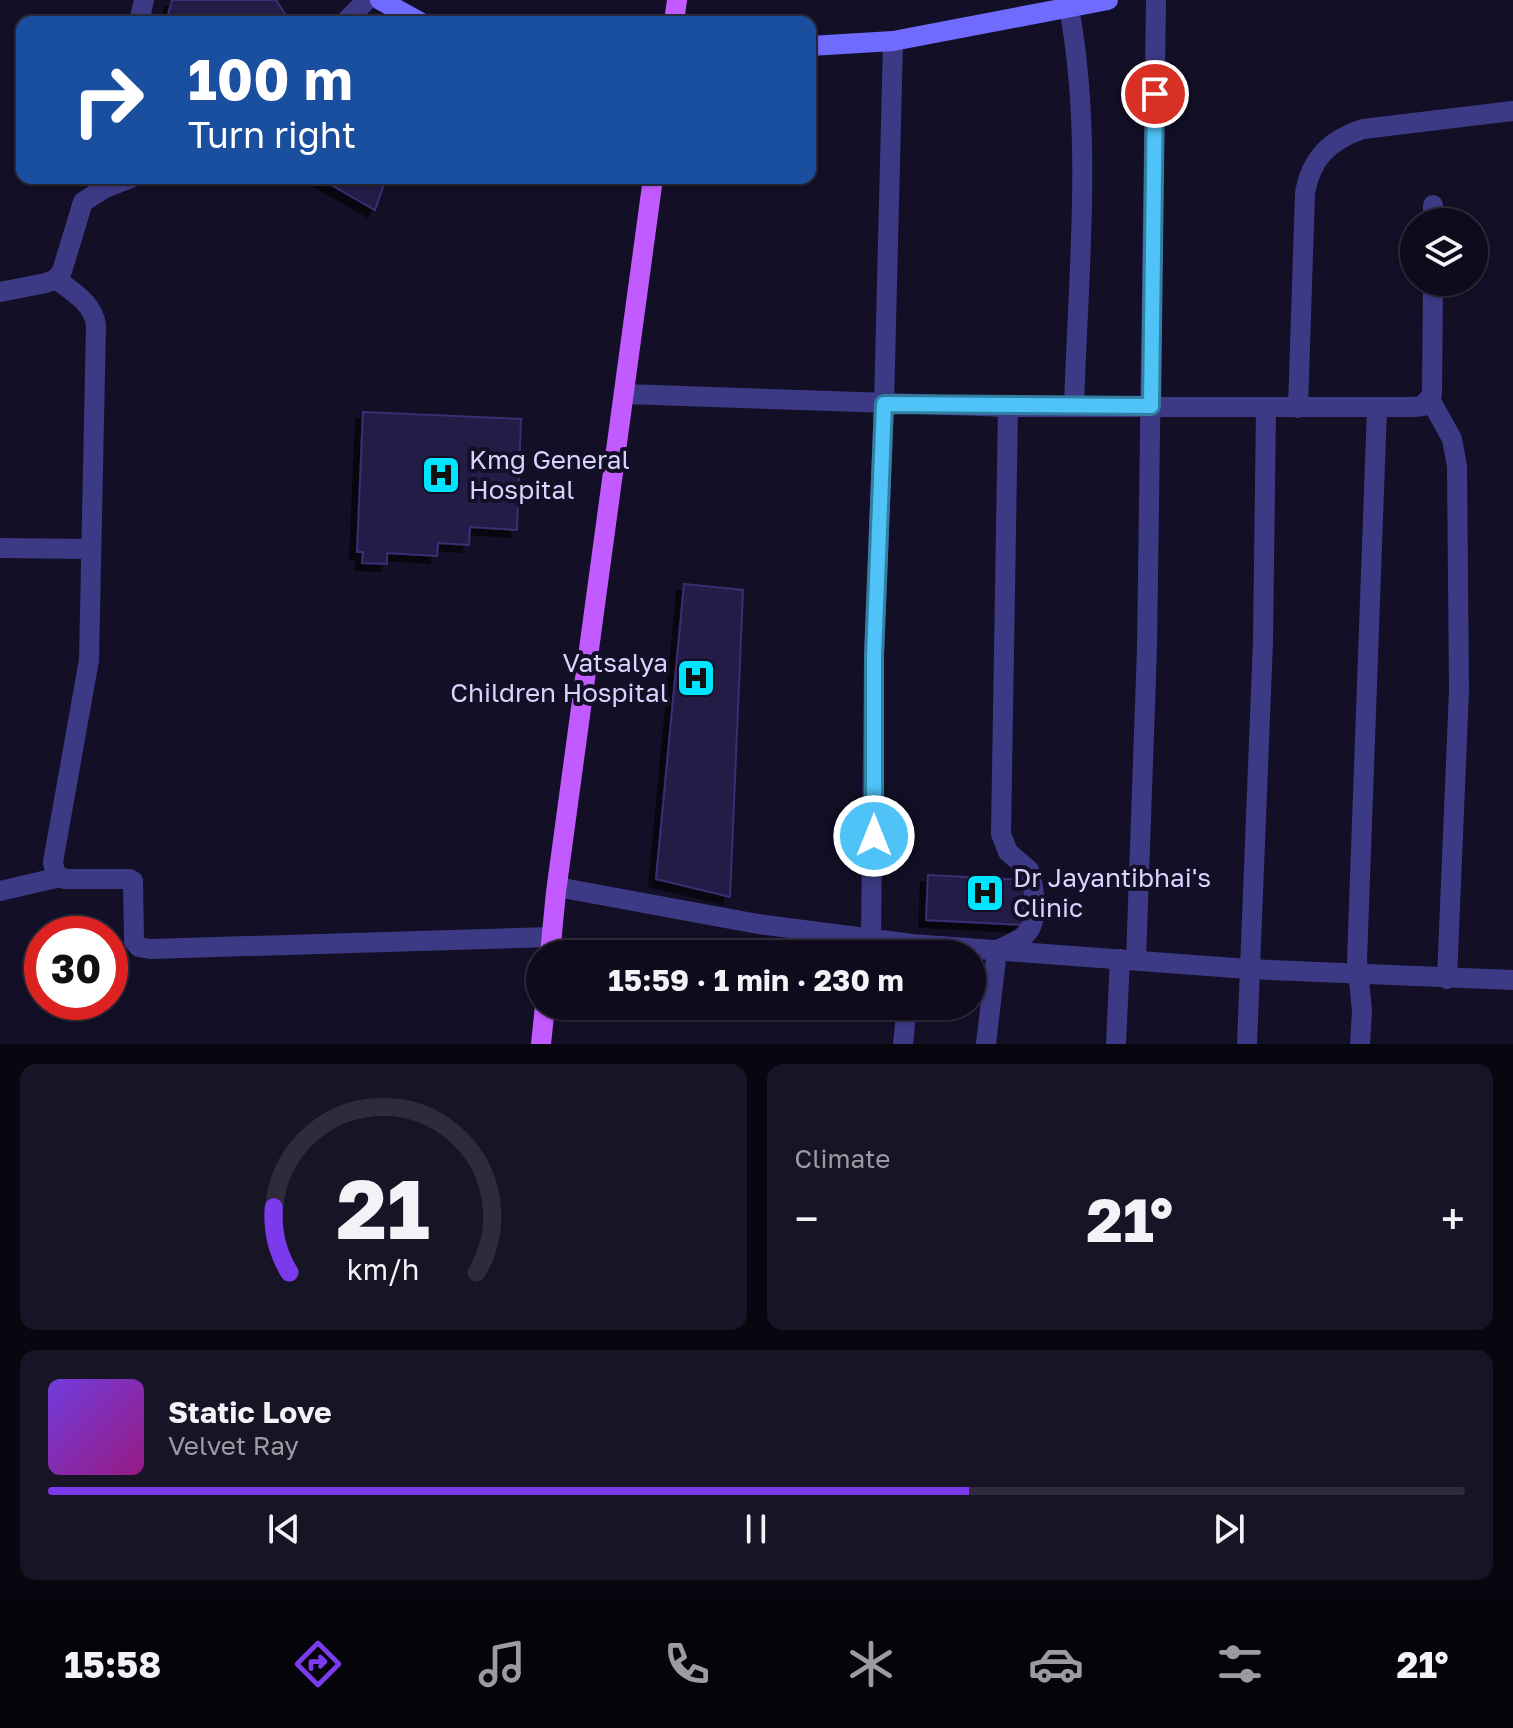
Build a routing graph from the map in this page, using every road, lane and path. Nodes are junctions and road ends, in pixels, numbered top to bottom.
1 (367, 0) edge
2 (380, 0) edge
3 (1108, 0) edge
4 (1156, 0) edge
5 (1069, 8) junction
6 (351, 16) edge
7 (409, 16) edge
8 (893, 41) junction
9 (816, 46) edge
10 (1513, 111) edge
11 (105, 184) edge
12 (652, 184) edge
13 (56, 279) junction
14 (0, 292) edge
15 (1433, 296) edge
16 (624, 394) junction
17 (1430, 399) junction
18 (884, 404) junction
19 (1074, 406) junction
20 (1151, 406) junction
21 (1008, 407) junction
22 (1266, 408) junction
23 (1298, 408) junction
24 (1377, 408) junction
25 (0, 548) edge
26 (91, 549) junction
27 (60, 877) junction
28 (557, 887) junction
29 (0, 891) edge
30 (871, 939) junction
31 (552, 940) edge
32 (875, 940) edge
33 (526, 946) edge
34 (986, 950) edge
35 (997, 950) junction
36 (1128, 960) junction
37 (1248, 969) junction
38 (1358, 974) junction
39 (1447, 979) junction
40 (1513, 980) edge
41 (544, 1020) edge
42 (906, 1020) edge
43 (541, 1044) edge
44 (903, 1044) edge
45 (986, 1044) edge
46 (1116, 1044) edge
47 (1247, 1044) edge
48 (1360, 1044) edge

1 - 6 street
2 - 7 street
3 - 5 street
4 - 20 street
5 - 8 street
5 - 19 street
8 - 9 street
8 - 18 street
10 - 23 street
11 - 13 street
12 - 16 main road
13 - 14 street
13 - 26 street
15 - 17 street
16 - 18 street
16 - 28 main road
17 - 24 street
17 - 39 street
18 - 21 street
18 - 30 street
19 - 20 street
19 - 21 street
20 - 22 street
20 - 36 street
21 - 35 street
22 - 23 street
22 - 37 street
23 - 24 street
24 - 38 street
25 - 26 street
26 - 27 street
27 - 29 street
27 - 33 street
28 - 30 street
28 - 31 main road
30 - 32 street
34 - 35 street
35 - 36 street
35 - 45 street
36 - 37 street
36 - 46 street
37 - 38 street
37 - 47 street
38 - 39 street
38 - 48 street
39 - 40 street
41 - 43 main road
42 - 44 street

